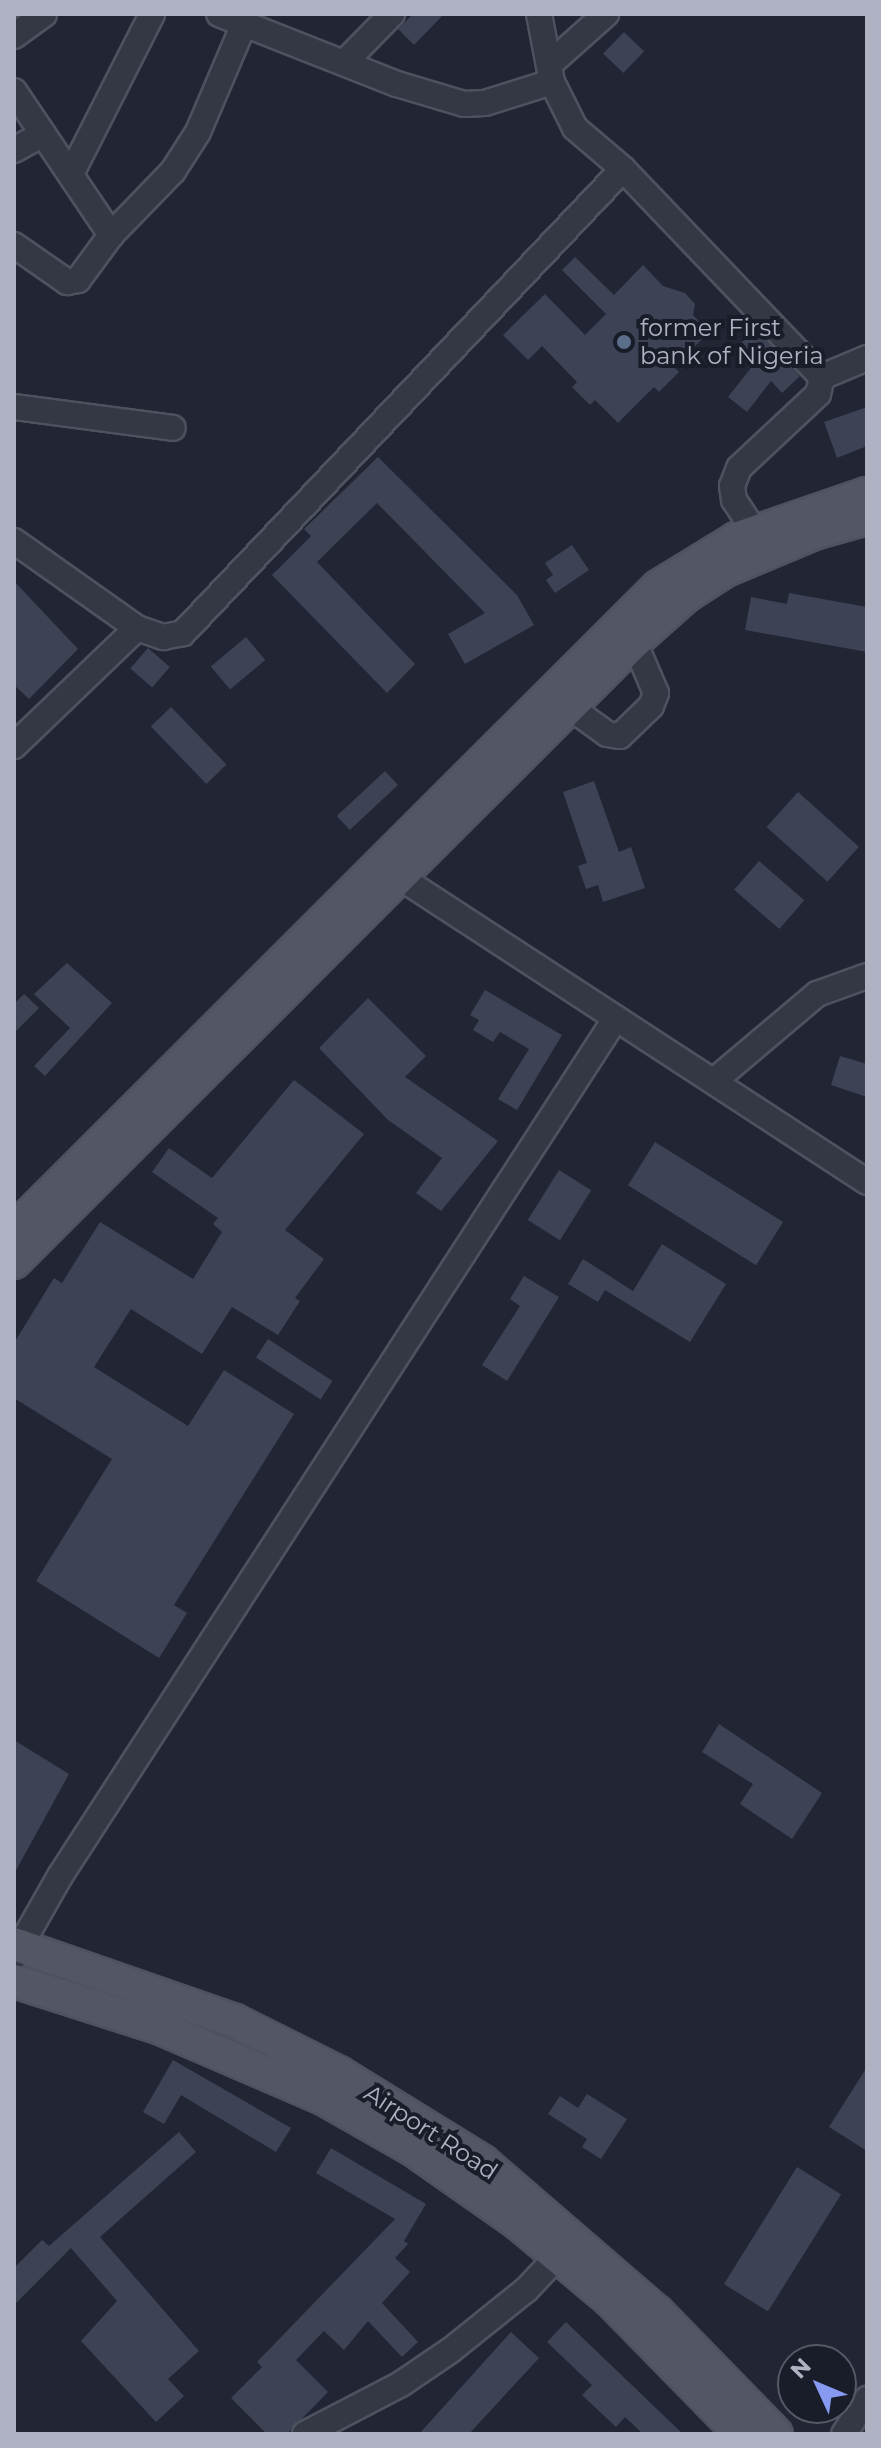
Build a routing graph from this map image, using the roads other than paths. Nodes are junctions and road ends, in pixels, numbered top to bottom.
1 (44, 14) edge
2 (152, 14) edge
3 (392, 14) edge
4 (539, 14) edge
5 (606, 14) edge
6 (230, 17) edge
7 (14, 36) edge
8 (344, 63) junction
9 (552, 73) junction
10 (14, 91) edge
11 (43, 134) junction
12 (14, 150) edge
13 (623, 169) junction
14 (72, 172) junction
15 (111, 235) junction
16 (14, 245) edge
17 (867, 358) edge
18 (822, 377) junction
19 (14, 407) edge
20 (173, 428) dead end
21 (867, 494) edge
22 (867, 518) edge
23 (14, 541) edge
24 (762, 541) junction
25 (137, 628) junction
26 (634, 642) junction
27 (567, 705) junction
28 (14, 746) edge
29 (398, 876) junction
30 (867, 976) edge
31 (616, 1018) junction
32 (714, 1081) junction
33 (867, 1182) edge
34 (14, 1230) edge
35 (14, 1262) edge
36 (16, 1949) edge
37 (14, 1981) edge
38 (332, 2086) junction
39 (558, 2256) junction
40 (867, 2399) edge
41 (305, 2434) edge
42 (741, 2434) edge
43 (776, 2434) edge
44 (844, 2434) edge

1 - 7 street
2 - 14 street
3 - 8 street
4 - 9 street
5 - 9 street
6 - 8 street
6 - 15 street
8 - 9 street
9 - 13 street
10 - 11 street
11 - 12 street
11 - 14 street
13 - 18 street
13 - 25 street
14 - 15 street
15 - 16 street
17 - 18 street
18 - 24 street
19 - 20 street
21 - 24 main road
22 - 24 main road
23 - 25 street
24 - 26 main road
24 - 34 main road
25 - 28 street
26 - 27 main road
26 - 27 street
27 - 29 main road
29 - 31 street
29 - 35 main road
30 - 32 street
31 - 32 street
31 - 36 street
32 - 33 street
36 - 38 main road, Airport Road
37 - 38 main road, Airport Road
38 - 39 main road, Airport Road
38 - 43 main road, Airport Road
39 - 41 street
39 - 42 main road, Airport Road
40 - 44 street

